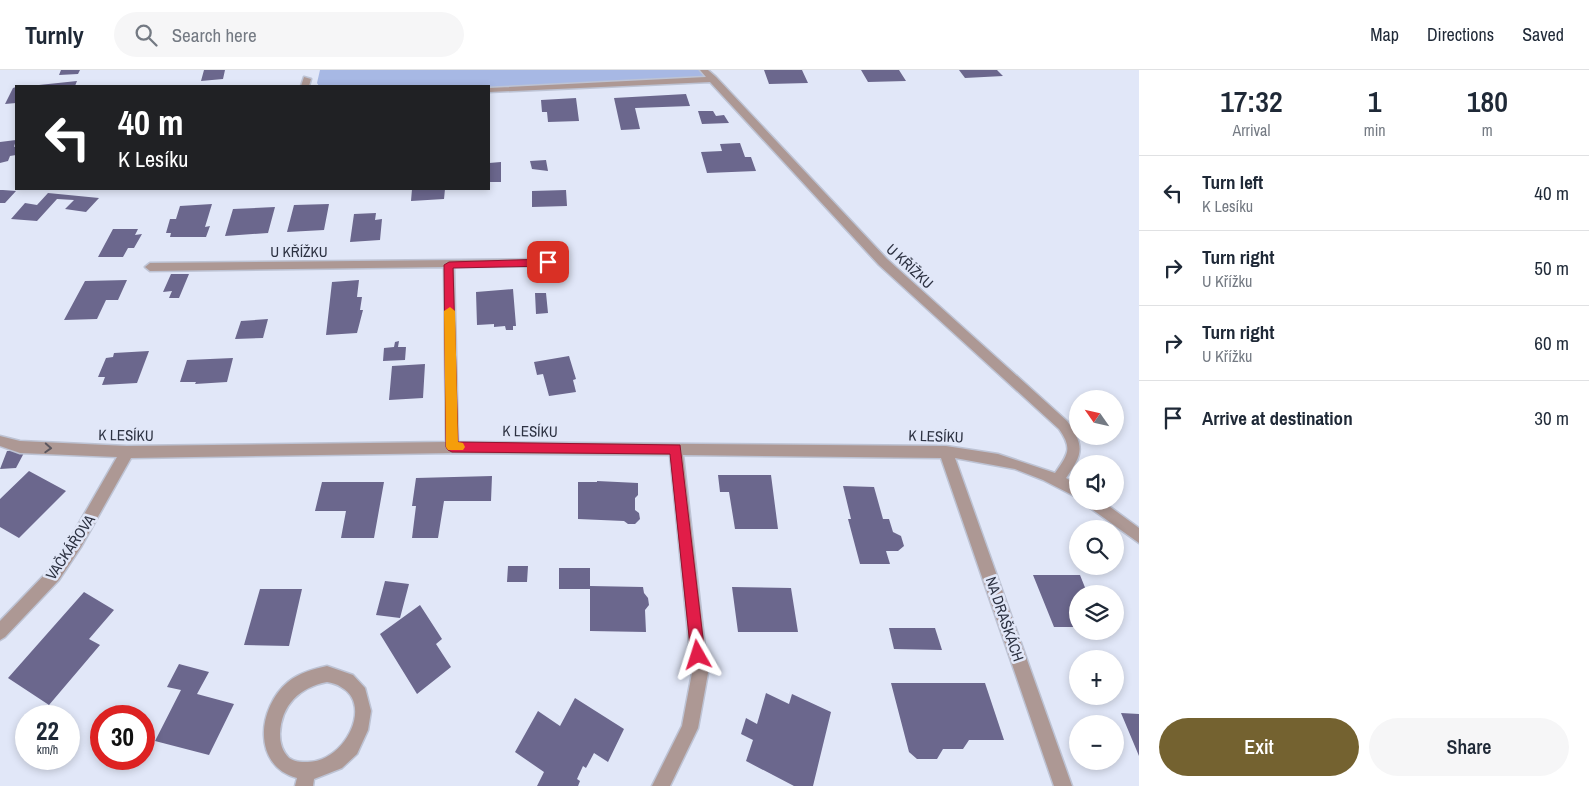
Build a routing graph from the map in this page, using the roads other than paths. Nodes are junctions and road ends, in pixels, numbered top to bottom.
1 (704, 70) edge
2 (713, 79) junction
3 (490, 90) edge
4 (548, 262) dead end
5 (449, 265) junction
6 (150, 267) dead end
7 (0, 441) edge
8 (452, 447) junction
9 (676, 449) junction
10 (127, 452) junction
11 (946, 452) junction
12 (1058, 479) junction
13 (1069, 486) edge
14 (1103, 510) edge
15 (1139, 536) edge
16 (0, 632) edge
17 (305, 779) edge
18 (661, 786) edge
19 (1063, 786) edge

1 - 2 street, U KŘÍŽKU
2 - 3 street
2 - 12 street, U KŘÍŽKU
4 - 5 street, U KŘÍŽKU
5 - 6 street, U KŘÍŽKU
5 - 8 street
7 -> 10 street, K LESÍKU
8 - 9 street, K LESÍKU
8 - 10 street, K LESÍKU
9 - 11 street, K LESÍKU
9 - 18 street
10 - 16 street, VAČKÁŘOVA
11 - 12 street, K LESÍKU
11 - 19 street, NA DRAŠKÁCH
12 - 13 street
14 - 15 street
17 - 17 street

